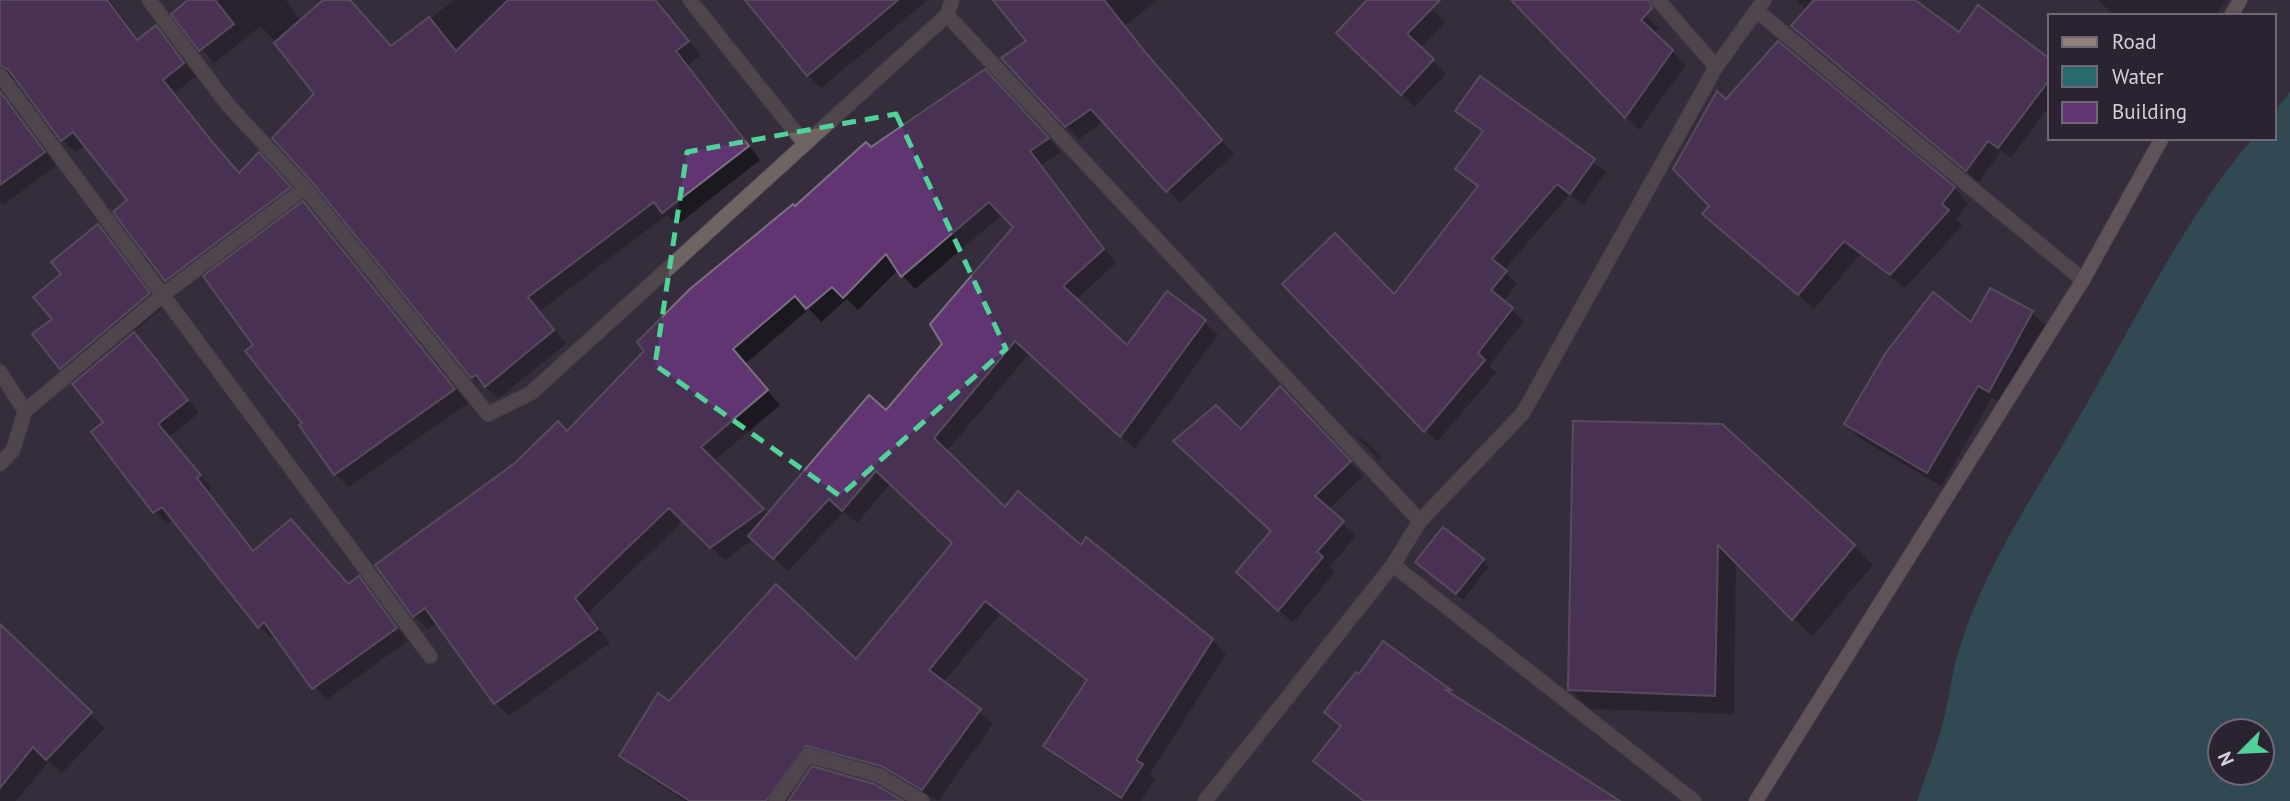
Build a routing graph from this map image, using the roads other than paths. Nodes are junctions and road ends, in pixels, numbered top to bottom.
1 (149, 0) edge
2 (690, 0) edge
3 (952, 0) edge
4 (1658, 0) edge
5 (1760, 5) edge
6 (947, 15) junction
7 (1716, 67) junction
8 (0, 75) edge
9 (2161, 140) edge
10 (804, 144) junction
11 (305, 188) junction
12 (2083, 280) junction
13 (164, 293) junction
14 (0, 372) edge
15 (25, 411) junction
16 (0, 464) edge
17 (1420, 521) junction
18 (1393, 565) junction
19 (430, 656) dead end
20 (776, 801) edge
21 (922, 801) edge
22 (1205, 801) edge
23 (1694, 801) edge
24 (1756, 801) edge

1 - 11 street
2 - 10 street
3 - 6 street
4 - 7 street
5 - 7 street
5 - 12 street
6 - 10 street
6 - 17 street
7 - 17 street
8 - 13 street
9 - 12 street
10 - 11 street
11 - 13 street
12 - 24 street
13 - 15 street
13 - 19 street
14 - 15 street
15 - 16 street
17 - 18 street
18 - 22 street
18 - 23 street
20 - 21 street

